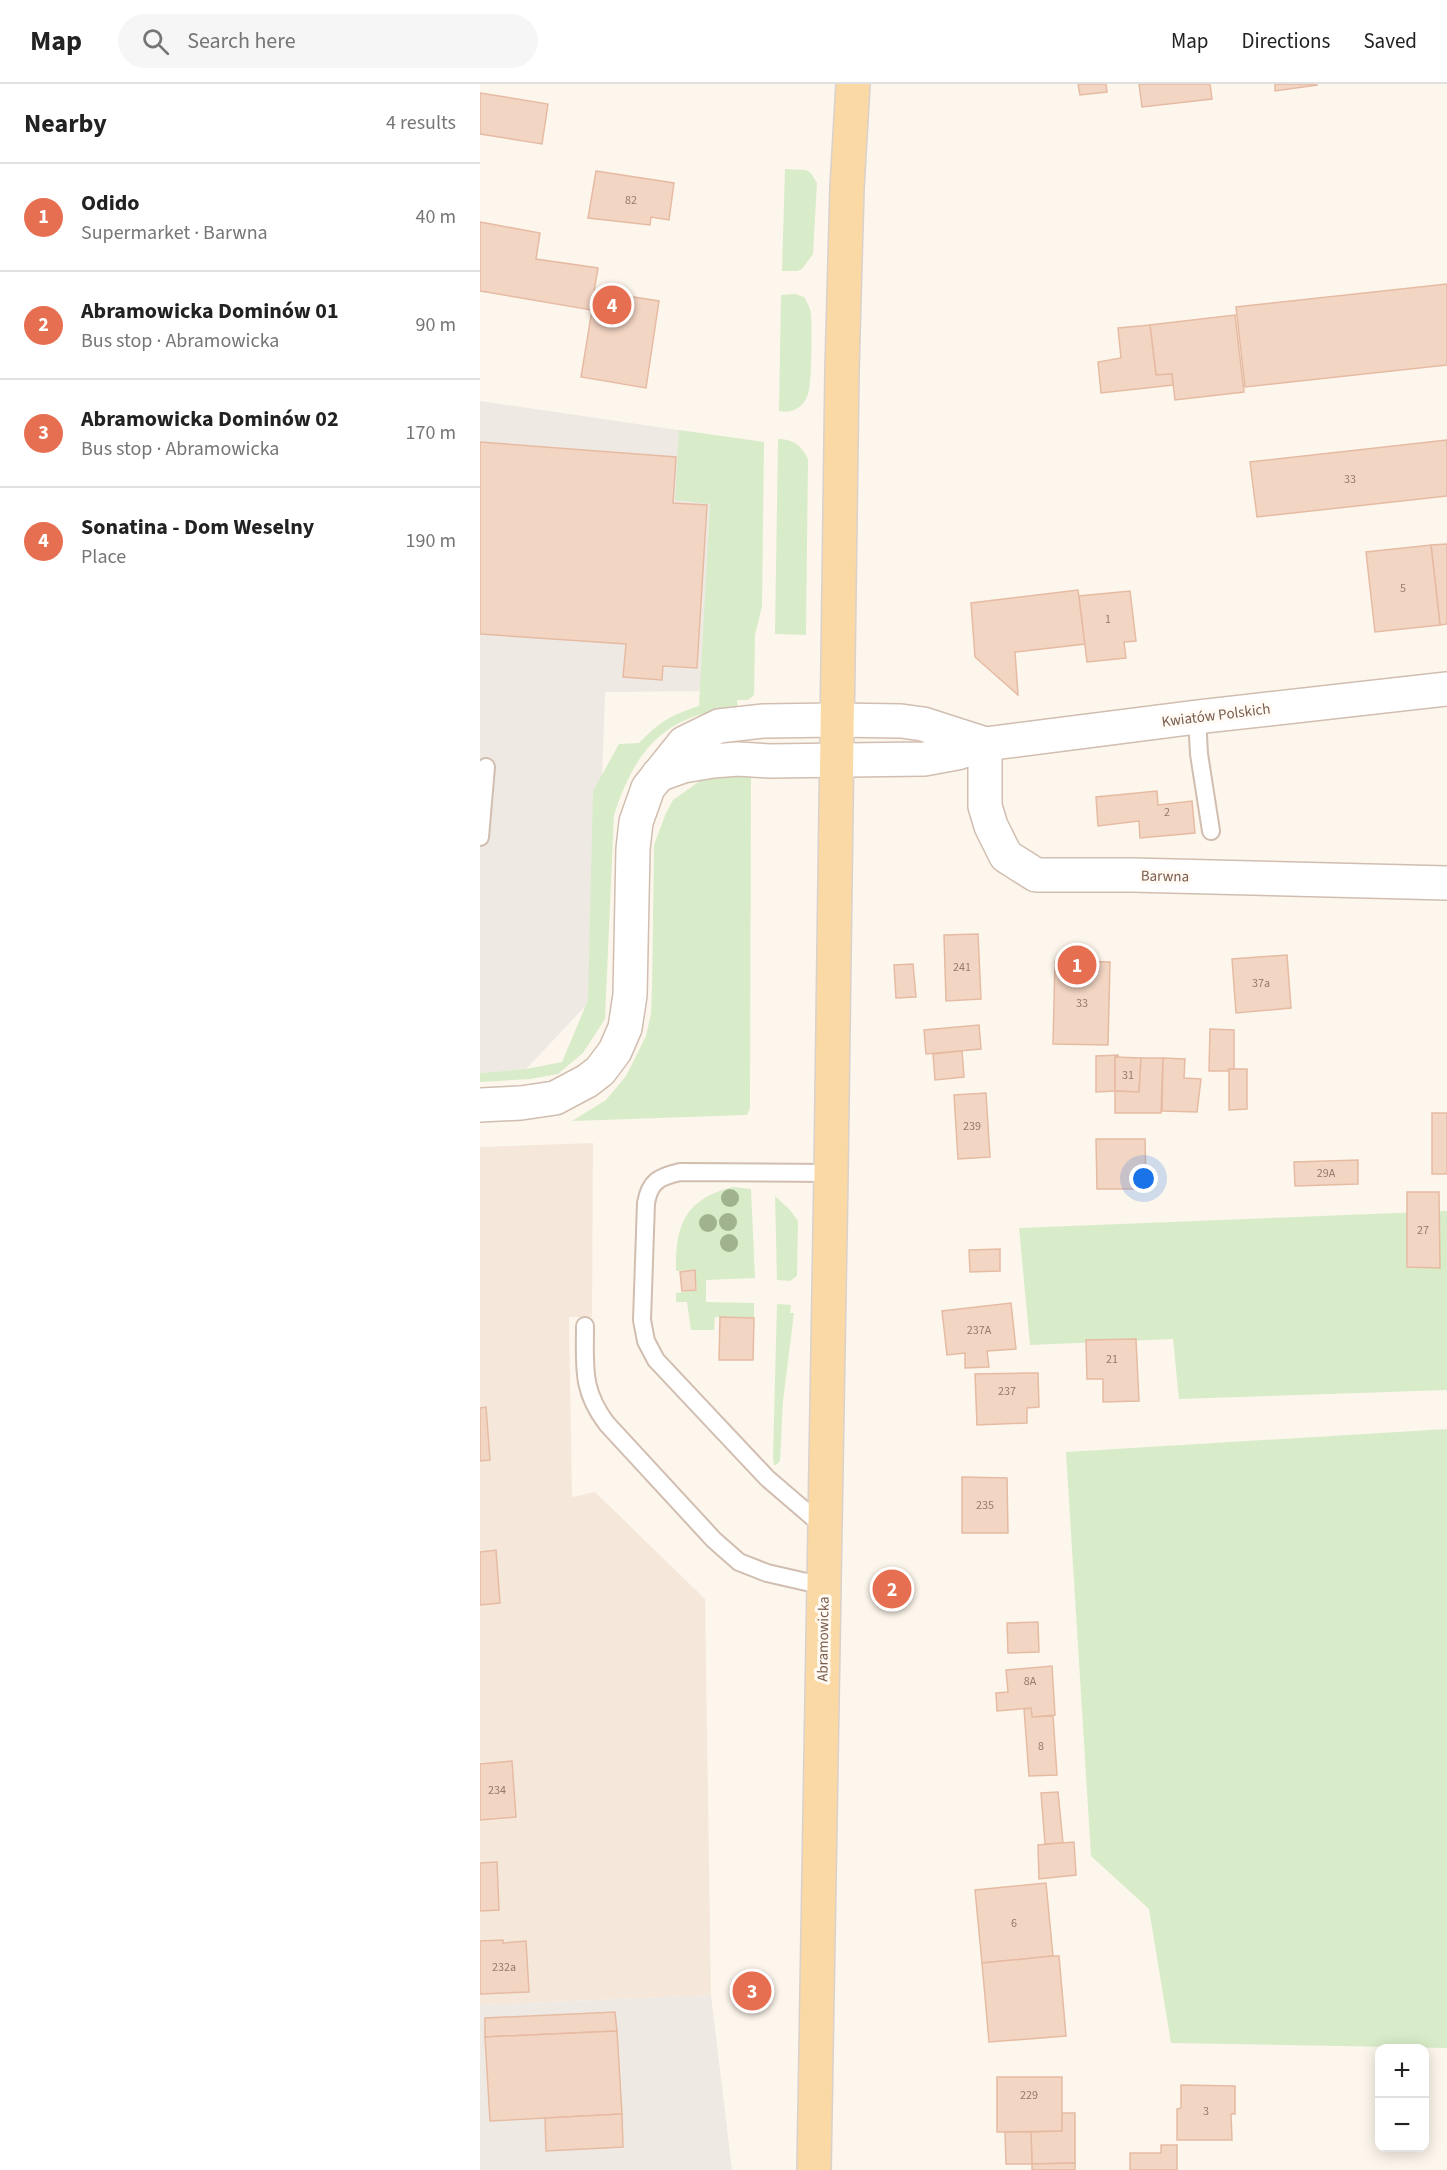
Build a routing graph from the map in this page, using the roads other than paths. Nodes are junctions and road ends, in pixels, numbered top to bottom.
1 (853, 84) edge
2 (1447, 689) edge
3 (1197, 717) junction
4 (837, 720) junction
5 (985, 744) junction
6 (836, 761) junction
7 (486, 767) dead end
8 (658, 775) junction
9 (1211, 831) dead end
10 (480, 837) edge
11 (1447, 883) edge
12 (480, 1105) edge
13 (831, 1173) junction
14 (585, 1326) dead end
15 (825, 1528) junction
16 (824, 1586) junction
17 (814, 2170) edge

1 - 4 main road, Abramowicka
2 - 3 street, Kwiatów Polskich
3 - 5 street, Kwiatów Polskich
3 - 9 lane
4 - 5 street, Kwiatów Polskich
4 - 6 main road, Abramowicka
4 - 8 street, Kwiatów Polskich
5 - 6 street, Kwiatów Polskich
5 - 11 street, Barwna
6 - 8 street, Kwiatów Polskich
6 - 13 main road, Abramowicka
7 - 10 lane
8 - 12 street, Kwiatów Polskich
13 - 15 main road, Abramowicka
13 - 15 lane
14 - 16 lane
15 - 16 main road, Abramowicka
16 - 17 main road, Abramowicka

